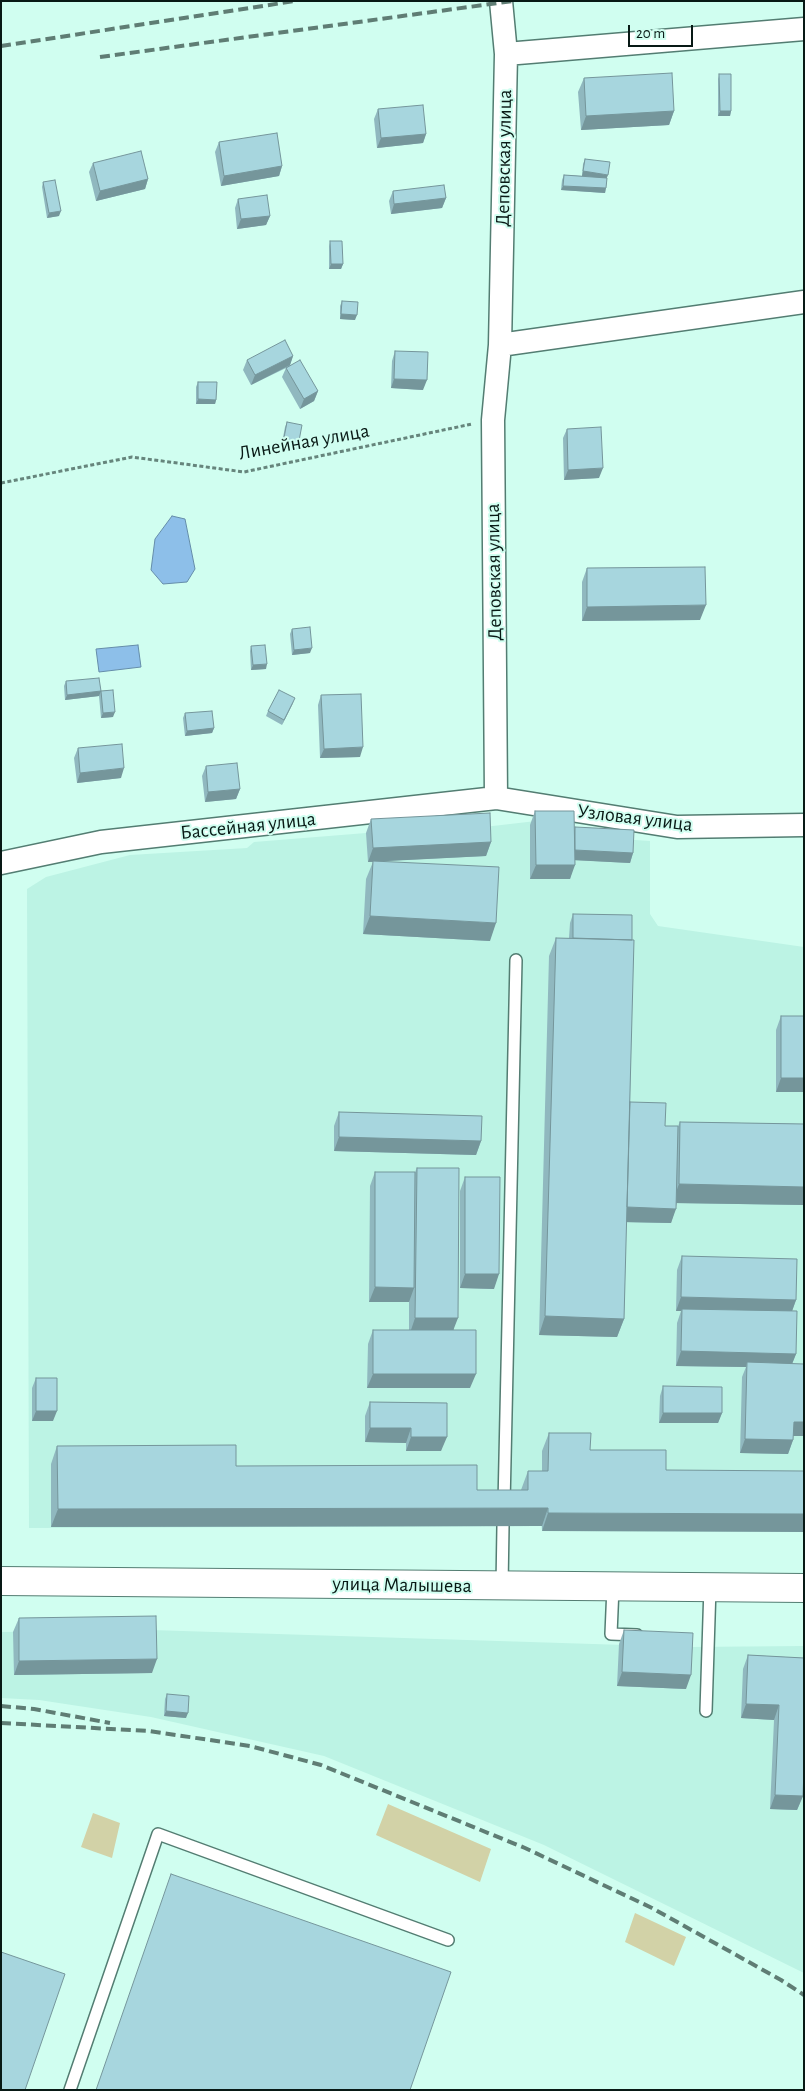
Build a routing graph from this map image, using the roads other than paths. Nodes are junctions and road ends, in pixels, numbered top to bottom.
1 (501, 1) edge
2 (804, 29) edge
3 (506, 54) junction
4 (804, 302) edge
5 (500, 346) junction
6 (496, 798) junction
7 (804, 825) edge
8 (1, 863) edge
9 (516, 960) dead end
10 (504, 1508) edge
11 (503, 1526) edge
12 (1, 1581) edge
13 (502, 1586) junction
14 (613, 1587) junction
15 (710, 1587) junction
16 (804, 1588) edge
17 (649, 1636) edge
18 (706, 1711) dead end
19 (448, 1940) dead end
20 (70, 2090) edge

1 - 3 street, Деповская улица
2 - 3 street
3 - 5 street, Деповская улица
4 - 5 street
5 - 6 street, Деповская улица
6 - 7 street, Узловая улица
6 - 8 street, Бассейная улица
9 - 10 lane
11 - 13 lane
12 - 13 street, улица Малышева
13 - 14 street, улица Малышева
14 - 15 street, улица Малышева
14 - 17 lane
15 - 16 street, улица Малышева
15 - 18 lane
19 - 20 lane

